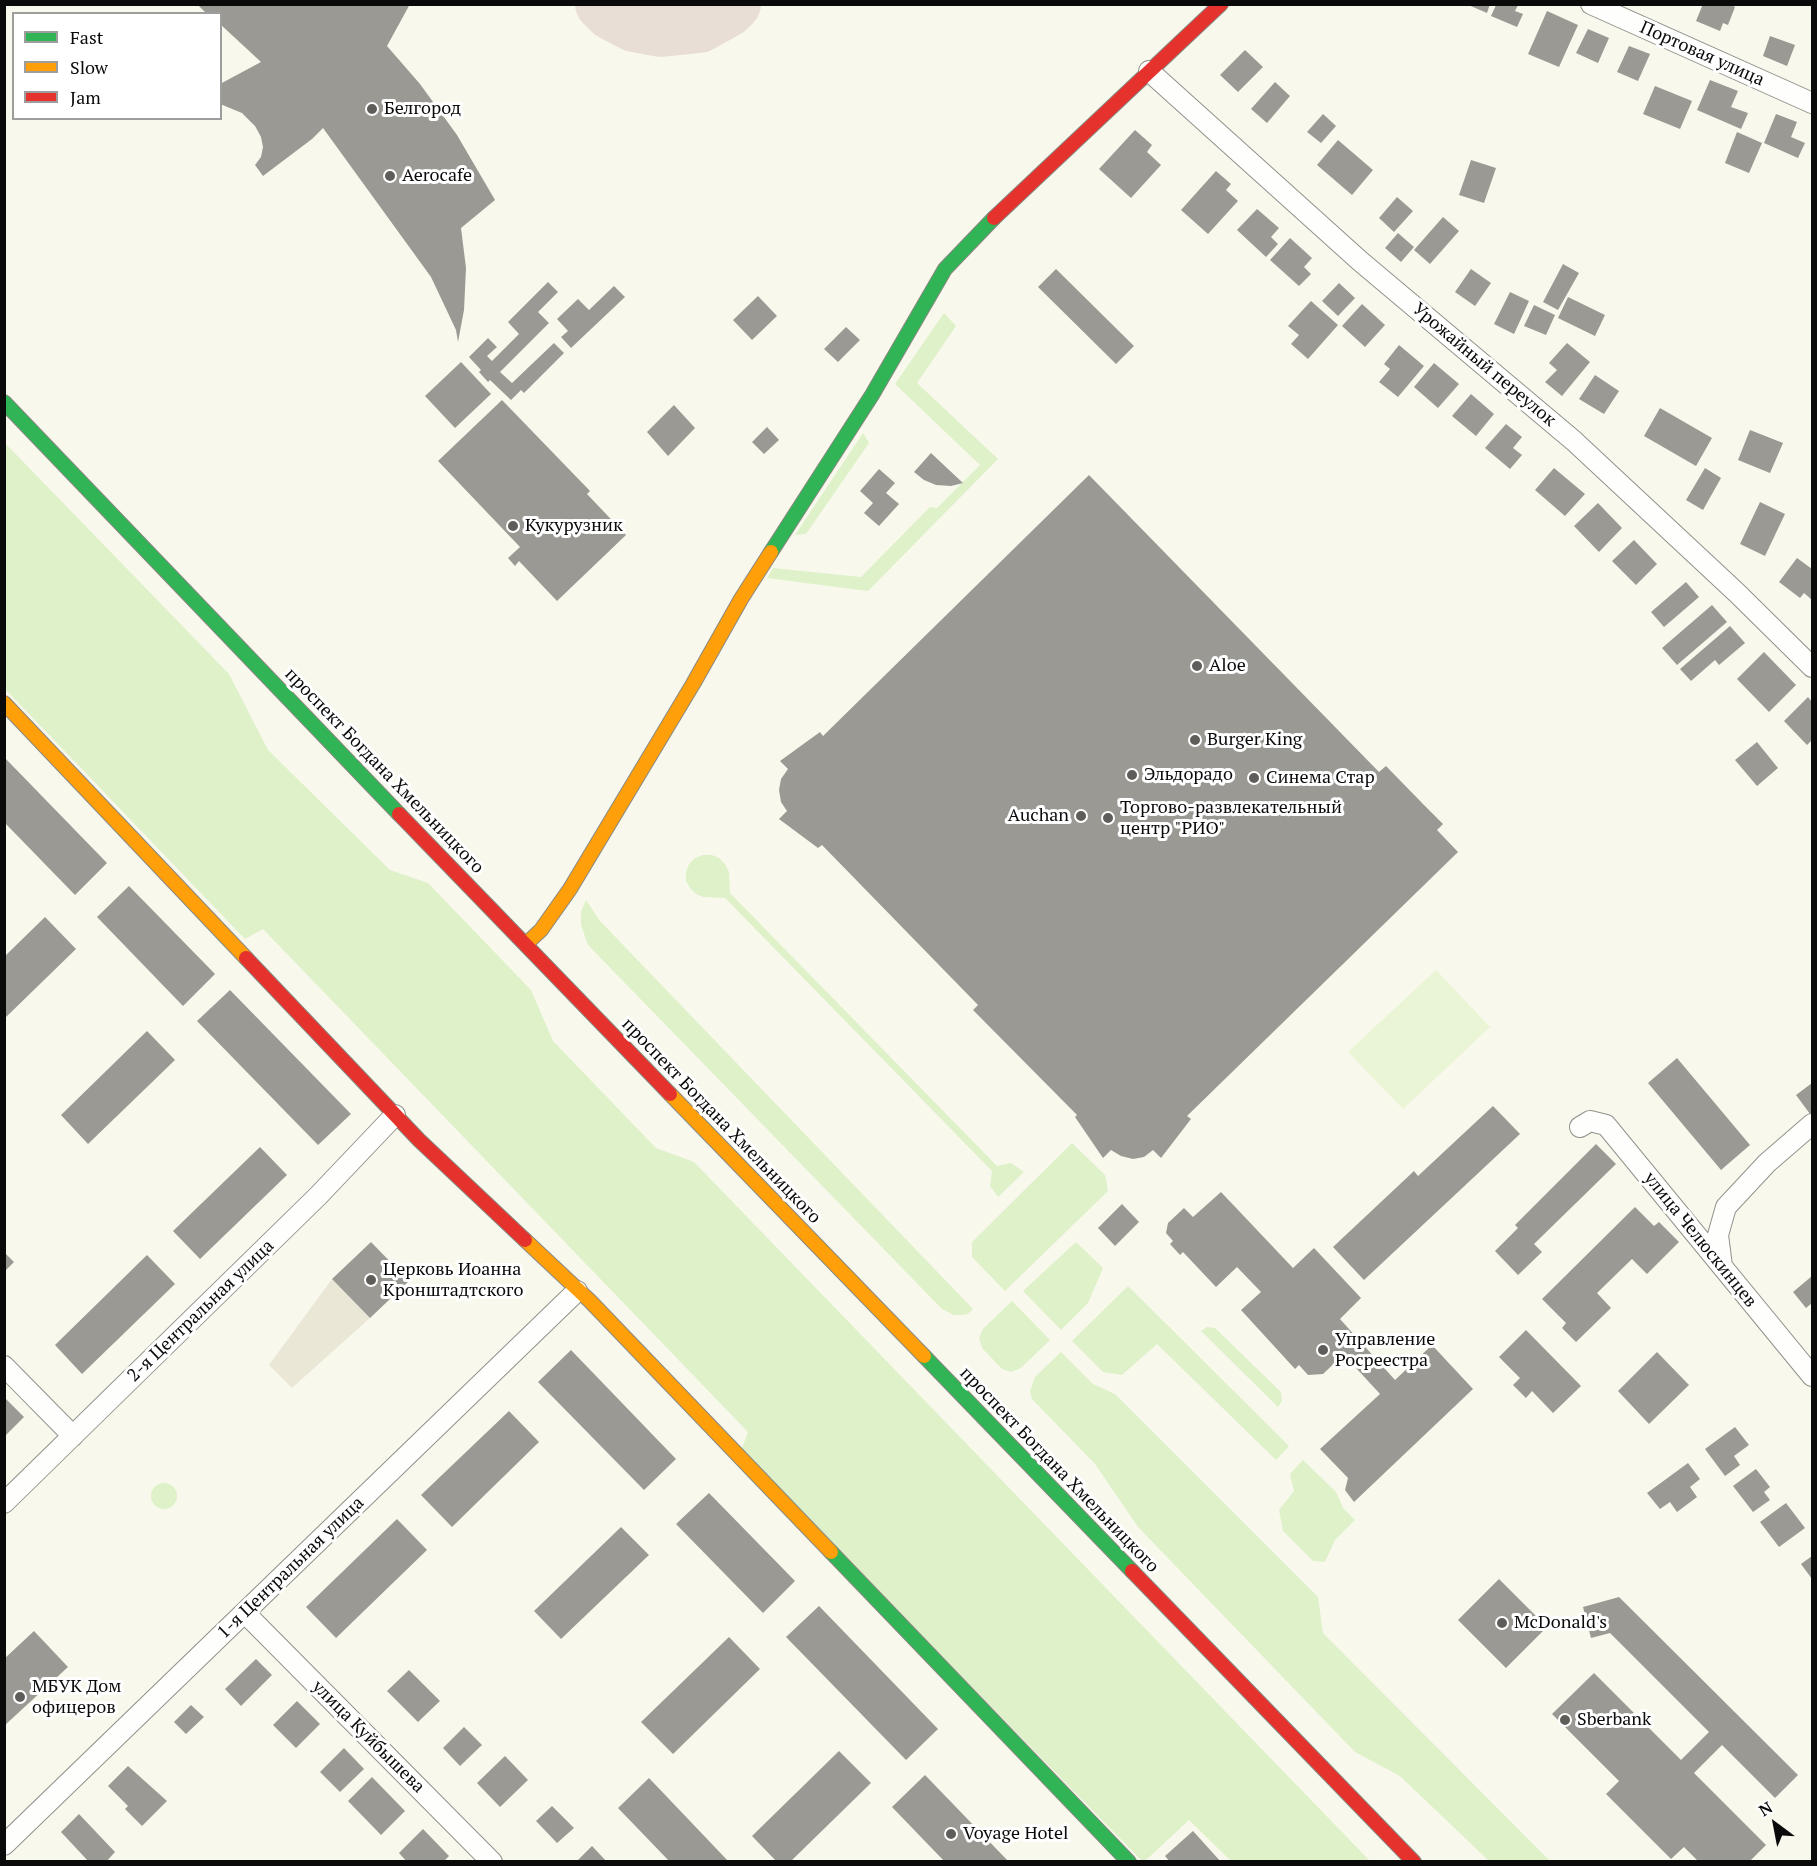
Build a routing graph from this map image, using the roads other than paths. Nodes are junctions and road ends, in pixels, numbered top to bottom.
1 (1221, 4) edge
2 (1591, 4) edge
3 (1149, 71) junction
4 (1812, 104) edge
5 (4, 402) edge
6 (1812, 668) edge
7 (4, 703) edge
8 (526, 944) junction
9 (395, 1116) junction
10 (1812, 1124) edge
11 (1580, 1127) dead end
12 (1722, 1266) junction
13 (577, 1291) junction
14 (4, 1366) edge
15 (1812, 1376) edge
16 (73, 1436) junction
17 (4, 1503) edge
18 (245, 1613) junction
19 (4, 1845) edge
20 (492, 1862) edge
21 (1129, 1862) edge
22 (1414, 1862) edge

1 - 3 street
2 - 4 street, Портовая улица
3 - 6 street, Урожайный переулок
3 - 8 street
5 - 8 street, проспект Богдана Хмельницкого
7 - 9 street
8 - 22 street, проспект Богдана Хмельницкого
9 - 13 street
9 - 16 street, 2-я Центральная улица
10 - 12 street
11 - 12 street, улица Челюскинцев
12 - 15 street, улица Челюскинцев
13 - 18 street, 1-я Центральная улица
13 - 21 street
14 - 16 street
16 - 17 street, 2-я Центральная улица
18 - 19 street, 1-я Центральная улица
18 - 20 street, улица Куйбышева

